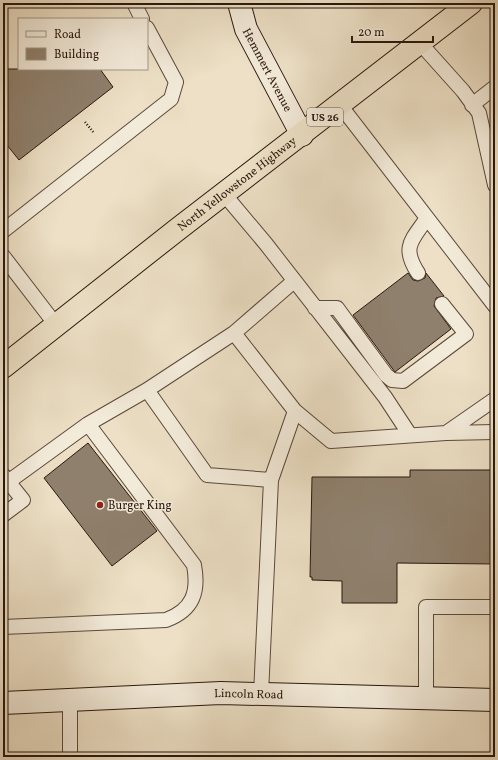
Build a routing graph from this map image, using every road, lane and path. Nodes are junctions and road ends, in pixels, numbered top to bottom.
1 (134, 3) edge
2 (239, 3) edge
3 (471, 3) edge
4 (142, 18) edge
5 (148, 30) edge
6 (420, 43) junction
7 (495, 87) edge
8 (340, 105) junction
9 (472, 105) junction
10 (85, 122) dead end
11 (302, 135) junction
12 (98, 138) dead end
13 (495, 185) edge
14 (224, 194) junction
15 (427, 218) junction
16 (3, 231) edge
17 (3, 256) edge
18 (418, 273) dead end
19 (294, 281) junction
20 (442, 304) dead end
21 (495, 306) edge
22 (315, 308) junction
23 (56, 325) junction
24 (234, 333) junction
25 (3, 367) edge
26 (147, 390) junction
27 (495, 399) edge
28 (295, 411) junction
29 (88, 424) junction
30 (446, 432) junction
31 (495, 432) edge
32 (410, 435) junction
33 (6, 478) edge
34 (271, 480) junction
35 (3, 516) edge
36 (495, 607) edge
37 (3, 627) edge
38 (261, 694) junction
39 (426, 698) junction
40 (70, 699) junction
41 (495, 700) edge
42 (3, 704) edge
43 (70, 757) edge

1 - 4 lane
2 - 11 main road, Hemmert Avenue
3 - 6 highway, North Yellowstone Highway / US 26
5 - 16 lane
6 - 8 highway, North Yellowstone Highway / US 26
6 - 9 lane
7 - 9 lane
8 - 11 highway, North Yellowstone Highway / US 26
8 - 15 lane
9 - 13 lane
10 - 12 path
11 - 14 highway, North Yellowstone Highway / US 26
14 - 19 lane
14 - 23 highway, North Yellowstone Highway / US 26
15 - 18 lane
15 - 21 lane
17 - 23 lane
19 - 22 lane
19 - 24 lane
20 - 22 lane
22 - 32 lane
23 - 25 highway, North Yellowstone Highway / US 26
24 - 26 lane
24 - 28 lane
26 - 29 lane
26 - 34 lane
27 - 30 lane
28 - 32 lane
28 - 34 lane
29 - 33 lane
29 - 37 lane
30 - 31 lane
30 - 32 lane
33 - 35 lane
34 - 38 lane
36 - 39 lane
38 - 39 main road, Lincoln Road
38 - 40 main road, Lincoln Road
39 - 41 main road, Lincoln Road
40 - 42 main road, Lincoln Road
40 - 43 lane

